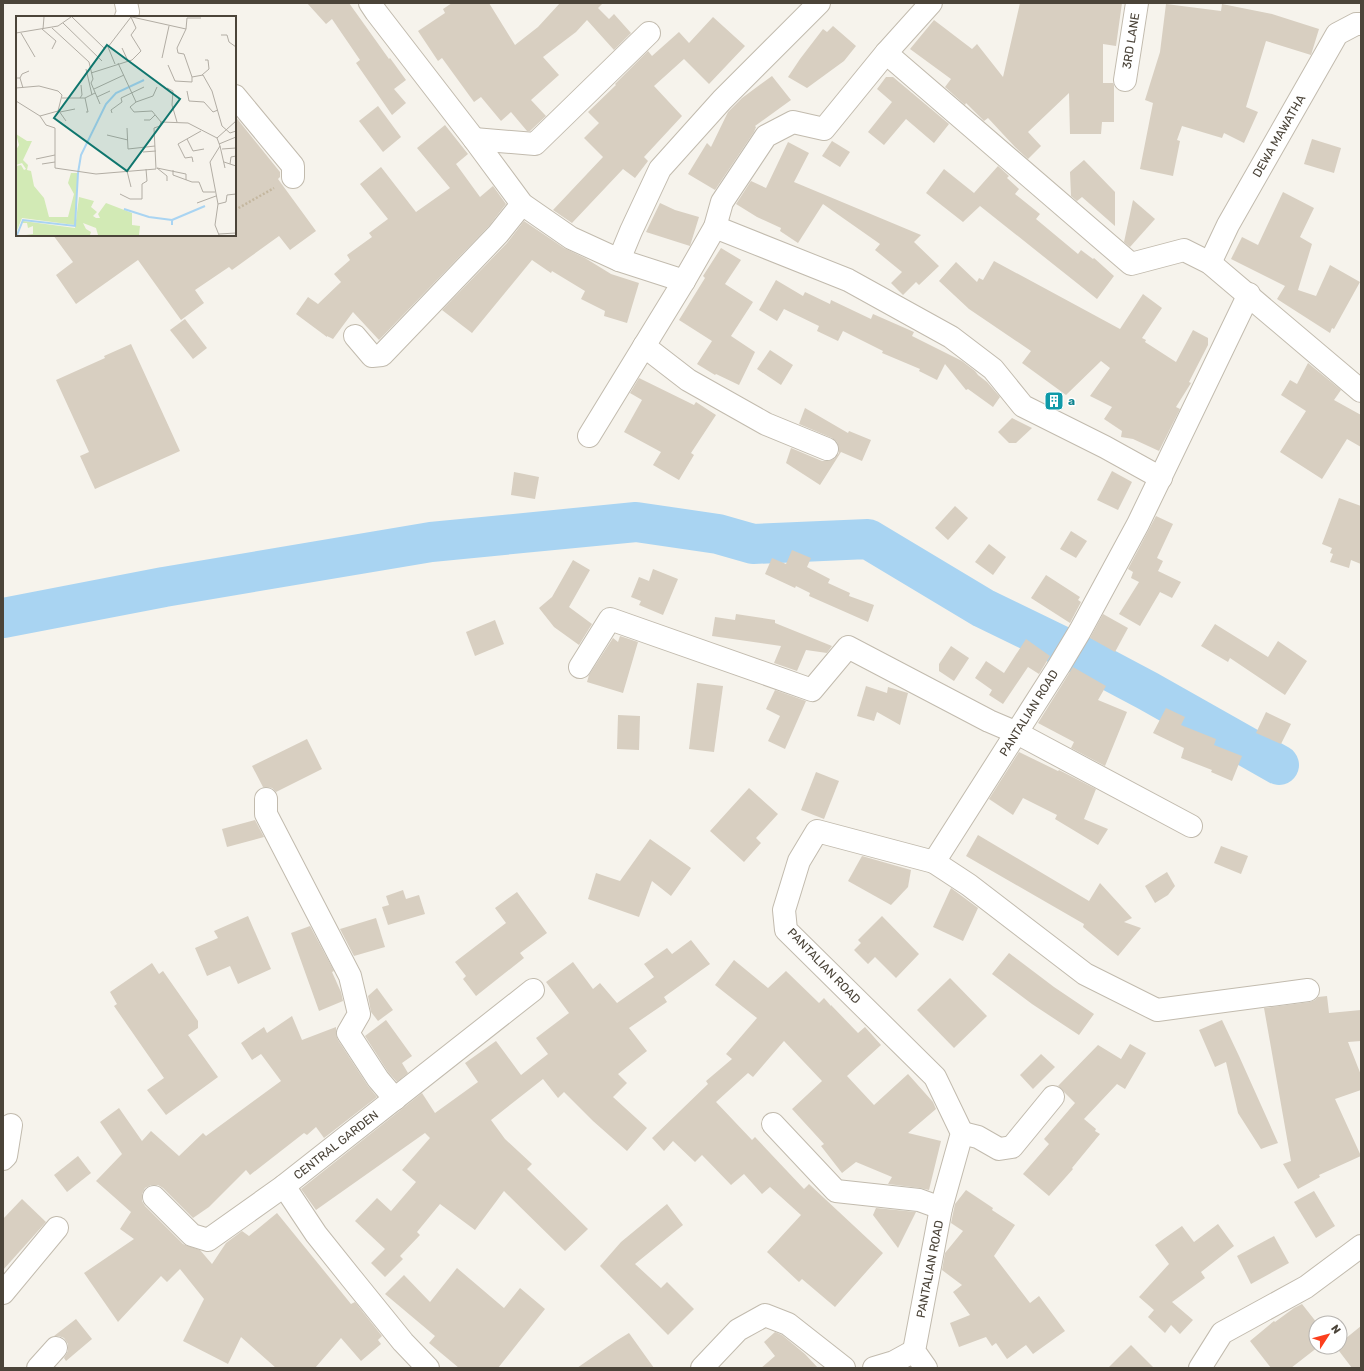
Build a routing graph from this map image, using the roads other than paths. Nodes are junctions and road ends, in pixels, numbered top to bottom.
1 (370, 3) edge
2 (818, 3) edge
3 (1137, 3) edge
4 (924, 5) edge
5 (1361, 24) edge
6 (649, 32) dead end
7 (886, 53) junction
8 (1125, 80) dead end
9 (236, 97) edge
10 (474, 139) junction
11 (293, 177) road end
12 (522, 204) junction
13 (715, 227) junction
14 (619, 260) junction
15 (1210, 263) junction
16 (684, 281) junction
17 (1249, 294) junction
18 (355, 336) dead end
19 (644, 346) junction
20 (1361, 391) edge
21 (588, 436) dead end
22 (827, 449) dead end
23 (1161, 478) junction
24 (580, 667) dead end
25 (1017, 733) junction
26 (266, 799) dead end
27 (1191, 826) dead end
28 (934, 862) junction
29 (533, 990) dead end
30 (1308, 990) dead end
31 (1053, 1098) dead end
32 (396, 1099) junction
33 (773, 1124) dead end
34 (11, 1125) dead end
35 (962, 1132) junction
36 (3, 1159) edge
37 (284, 1186) junction
38 (154, 1197) dead end
39 (941, 1208) junction
40 (58, 1228) dead end
41 (1361, 1246) edge
42 (3, 1293) edge
43 (56, 1348) dead end
44 (920, 1359) edge
45 (38, 1368) edge
46 (428, 1368) edge
47 (702, 1368) edge
48 (844, 1368) edge
49 (874, 1368) edge
50 (1200, 1368) edge

1 - 10 street
2 - 14 street
3 - 8 street, 3RD LANE
4 - 7 street
5 - 15 street, DEWA MAWATHA
6 - 10 street
7 - 13 street
7 - 15 street
9 - 11 street
10 - 12 street
12 - 14 street
12 - 18 street
13 - 16 street
13 - 23 street
14 - 16 street
15 - 17 street
16 - 19 street
17 - 20 street
17 - 23 street, PANTALIAN ROAD
19 - 21 street
19 - 22 street
23 - 25 street, PANTALIAN ROAD
24 - 25 street
25 - 27 street
25 - 28 street, PANTALIAN ROAD
26 - 32 street
28 - 30 street
28 - 35 street, PANTALIAN ROAD
29 - 32 street, CENTRAL GARDEN
31 - 35 street
32 - 37 street, CENTRAL GARDEN
33 - 39 street
34 - 36 street
35 - 39 street, PANTALIAN ROAD
37 - 38 street
37 - 46 street, CENTRAL GARDEN
39 - 44 street, PANTALIAN ROAD
40 - 42 street
41 - 50 street
43 - 45 street
44 - 49 street
47 - 48 street

